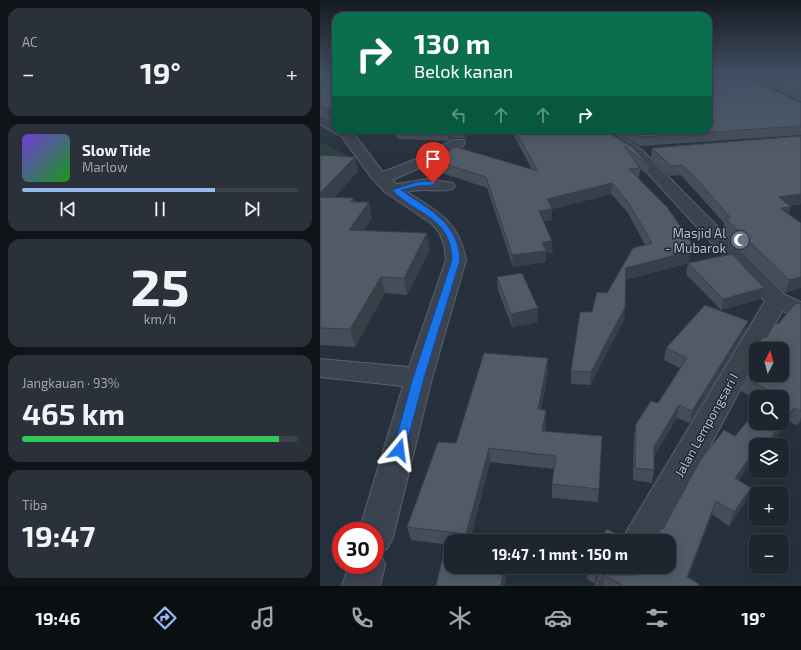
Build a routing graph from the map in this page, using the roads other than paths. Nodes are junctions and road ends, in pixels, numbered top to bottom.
1 (347, 134) edge
2 (603, 134) edge
3 (458, 143) dead end
4 (388, 184) junction
5 (447, 186) dead end
6 (795, 307) edge
7 (320, 368) edge
8 (419, 378) junction
9 (379, 522) edge
10 (645, 534) edge
11 (364, 574) edge
12 (622, 574) edge
13 (361, 586) edge
14 (615, 586) edge

1 - 4 street
2 - 6 street, Jalan Lempongsari I
3 - 4 street
4 - 5 street
4 - 8 street
6 - 10 street, Jalan Lempongsari I
7 - 8 street
8 - 9 street
11 - 13 street
12 - 14 street

